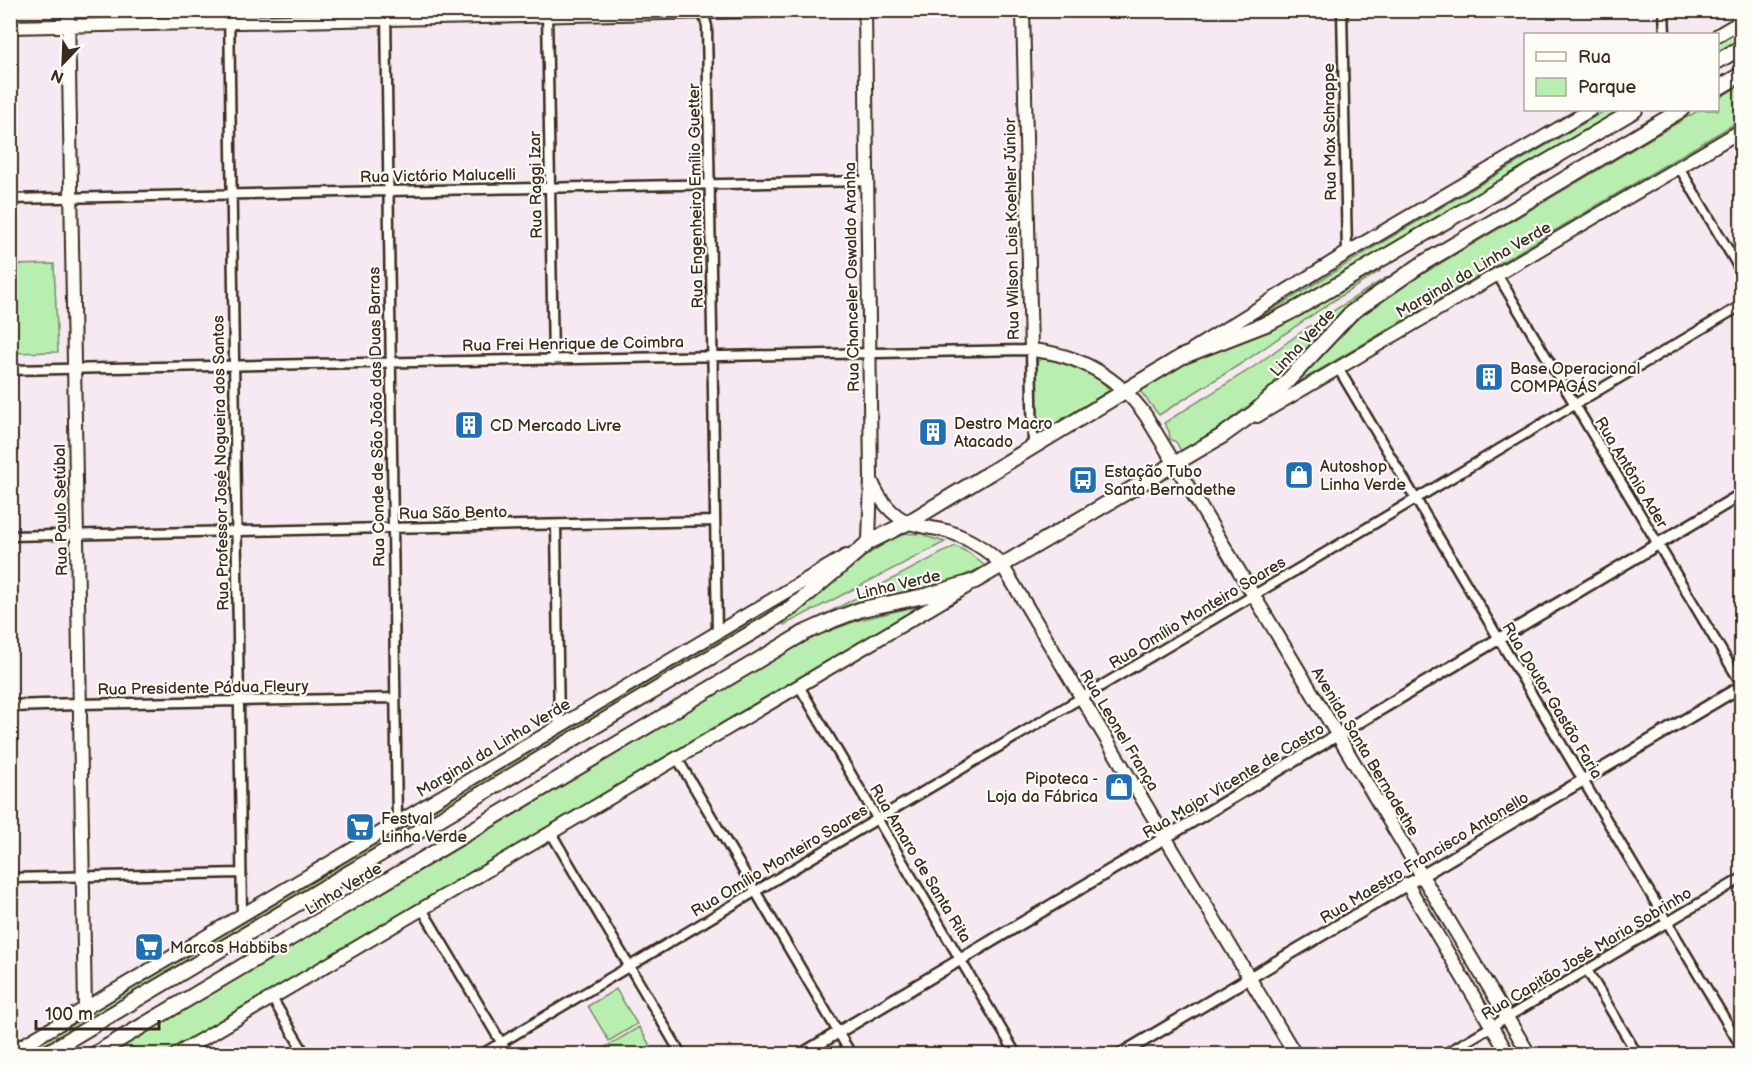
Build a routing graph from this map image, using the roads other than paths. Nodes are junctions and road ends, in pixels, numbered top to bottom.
1 (68, 10) edge
2 (805, 10) edge
3 (865, 10) edge
4 (1023, 10) edge
5 (1342, 10) edge
6 (1664, 10) edge
7 (702, 12) edge
8 (547, 13) edge
9 (470, 14) edge
10 (386, 15) edge
11 (229, 16) edge
12 (1742, 21) edge
13 (68, 26) junction
14 (10, 27) edge
15 (1665, 33) edge
16 (1719, 34) edge
17 (1742, 47) edge
18 (1719, 60) edge
19 (1742, 74) edge
20 (1719, 87) edge
21 (1588, 111) edge
22 (1633, 111) edge
23 (1679, 111) edge
24 (1742, 130) edge
25 (1679, 167) junction
26 (867, 181) junction
27 (709, 184) junction
28 (550, 188) junction
29 (388, 191) junction
30 (232, 194) junction
31 (71, 198) junction
32 (10, 199) edge
33 (1347, 253) junction
34 (1742, 273) edge
35 (1497, 274) junction
36 (1742, 305) edge
37 (1030, 350) junction
38 (868, 354) junction
39 (712, 357) junction
40 (1181, 357) junction
41 (553, 360) junction
42 (391, 363) junction
43 (234, 366) junction
44 (1338, 368) junction
45 (74, 369) junction
46 (10, 370) edge
47 (1126, 390) junction
48 (1575, 404) junction
49 (1222, 436) junction
50 (1033, 447) junction
51 (1176, 464) junction
52 (871, 478) junction
53 (1742, 494) edge
54 (1416, 499) junction
55 (715, 521) junction
56 (909, 522) junction
57 (556, 525) junction
58 (393, 528) junction
59 (236, 531) junction
60 (76, 535) junction
61 (10, 536) edge
62 (869, 542) junction
63 (1658, 544) junction
64 (1002, 566) junction
65 (975, 582) junction
66 (1254, 595) junction
67 (717, 633) junction
68 (1499, 639) junction
69 (1742, 685) edge
70 (799, 686) junction
71 (395, 698) junction
72 (1082, 698) junction
73 (239, 701) junction
74 (79, 704) junction
75 (10, 706) edge
76 (559, 727) junction
77 (1338, 735) junction
78 (677, 758) junction
79 (1583, 780) junction
80 (878, 819) junction
81 (398, 823) junction
82 (550, 833) junction
83 (1165, 838) junction
84 (241, 873) junction
85 (1422, 875) junction
86 (82, 876) junction
87 (10, 878) edge
88 (1742, 878) edge
89 (1407, 884) junction
90 (755, 892) junction
91 (422, 909) junction
92 (242, 915) junction
93 (1667, 922) junction
94 (961, 960) junction
95 (629, 967) junction
96 (1587, 970) junction
97 (1249, 979) junction
98 (272, 998) junction
99 (85, 1009) junction
100 (1507, 1017) junction
101 (1492, 1027) junction
102 (838, 1033) junction
103 (501, 1043) junction
104 (1742, 1048) edge
105 (10, 1053) edge
106 (45, 1054) edge
107 (95, 1054) edge
108 (177, 1054) edge
109 (305, 1054) edge
110 (482, 1054) edge
111 (508, 1054) edge
112 (681, 1054) edge
113 (802, 1054) edge
114 (851, 1054) edge
115 (1016, 1054) edge
116 (1122, 1054) edge
117 (1295, 1054) edge
118 (1445, 1054) edge
119 (1508, 1054) edge
120 (1529, 1054) edge
121 (1637, 1054) edge

1 - 13 main road, Rua Paulo Setúbal
2 - 7 main road
3 - 26 main road, Rua Chanceler Oswaldo Aranha
4 - 37 main road, Rua Wilson Lois Koehler Júnior
5 - 33 street, Rua Max Schrappe
6 - 15 street
7 - 8 main road
7 - 27 street, Rua Engenheiro Emílio Guetter
8 - 9 main road
8 - 28 street, Rua Raggi Izar
9 - 10 main road
10 - 11 main road
10 - 29 street, Rua Conde de São João das Duas Barras
11 - 13 main road
11 - 30 street, Rua Professor José Nogueira dos Santos
12 - 16 main road
13 - 14 main road
13 - 31 main road, Rua Paulo Setúbal
17 - 18 highway
19 - 20 highway
21 - 33 main road
22 - 40 highway, Linha Verde
23 - 49 highway, Linha Verde
24 - 25 main road, Marginal da Linha Verde
25 - 34 street
25 - 35 main road, Marginal da Linha Verde
26 - 27 street, Rua Victório Malucelli
26 - 38 main road, Rua Chanceler Oswaldo Aranha
27 - 28 street, Rua Victório Malucelli
27 - 39 street, Rua Engenheiro Emílio Guetter
28 - 29 street, Rua Victório Malucelli
28 - 41 street, Rua Raggi Izar
29 - 30 street, Rua Victório Malucelli
29 - 42 street, Rua Conde de São João das Duas Barras
30 - 31 street, Rua Victório Malucelli
30 - 43 street, Rua Professor José Nogueira dos Santos
31 - 32 street, Rua Victório Malucelli
31 - 45 main road, Rua Paulo Setúbal
33 - 40 main road
35 - 44 main road, Marginal da Linha Verde
35 - 48 street, Rua Antônio Ader
36 - 48 street, Rua Omílio Monteiro Soares
37 - 38 street, Rua Frei Henrique de Coimbra
37 - 47 main road, Rua Frei Henrique de Coimbra
37 - 50 street, Rua Wilson Lois Koehler Júnior
38 - 39 street, Rua Frei Henrique de Coimbra
38 - 52 main road, Rua Chanceler Oswaldo Aranha
39 - 41 street, Rua Frei Henrique de Coimbra
39 - 55 street, Rua Engenheiro Emílio Guetter
40 - 47 highway, Linha Verde
41 - 42 street, Rua Frei Henrique de Coimbra
42 - 43 street, Rua Frei Henrique de Coimbra
42 - 58 street, Rua Conde de São João das Duas Barras
43 - 45 street, Rua Frei Henrique de Coimbra
43 - 59 street, Rua Professor José Nogueira dos Santos
44 - 49 main road, Marginal da Linha Verde
44 - 54 street, Rua Doutor Gastão Faria
45 - 46 street, Rua Frei Henrique de Coimbra
45 - 60 main road, Rua Paulo Setúbal
47 - 50 highway, Linha Verde
47 - 51 main road, Rua Frei Henrique de Coimbra
48 - 54 street, Rua Omílio Monteiro Soares
48 - 63 street, Rua Antônio Ader
49 - 51 highway, Linha Verde
50 - 56 highway, Linha Verde
51 - 64 highway, Linha Verde
51 - 66 main road, Avenida Santa Bernadethe
52 - 56 main road, Rua Leonel França
52 - 62 main road, Rua Chanceler Oswaldo Aranha
53 - 63 street, Rua Major Vicente de Castro
54 - 66 street, Rua Omílio Monteiro Soares
54 - 68 street, Rua Doutor Gastão Faria
55 - 57 street, Rua São Bento
55 - 67 street, Rua Engenheiro Emílio Guetter
56 - 62 highway, Linha Verde
56 - 64 main road, Rua Leonel França
57 - 58 street, Rua São Bento
57 - 76 street
58 - 59 street, Rua São Bento
58 - 71 street, Rua Conde de São João das Duas Barras
59 - 60 street, Rua São Bento
59 - 73 street, Rua Professor José Nogueira dos Santos
60 - 61 street, Rua São Bento
60 - 74 main road, Rua Paulo Setúbal
62 - 67 main road, Marginal da Linha Verde
62 - 106 highway, Linha Verde
63 - 68 street, Rua Major Vicente de Castro
63 - 69 street, Rua Antônio Ader
64 - 65 highway, Linha Verde
64 - 72 main road, Rua Leonel França
65 - 70 main road
65 - 107 highway, Linha Verde
66 - 72 street, Rua Omílio Monteiro Soares
66 - 77 main road, Avenida Santa Bernadethe
67 - 76 main road, Marginal da Linha Verde
68 - 77 street, Rua Major Vicente de Castro
68 - 79 street, Rua Doutor Gastão Faria
69 - 79 street, Rua Maestro Francisco Antonello
70 - 78 main road
70 - 80 street, Rua Amaro de Santa Rita
71 - 73 street, Rua Presidente Pádua Fleury
71 - 81 street, Rua Conde de São João das Duas Barras
72 - 80 street, Rua Omílio Monteiro Soares
72 - 83 main road, Rua Leonel França
73 - 74 street, Rua Presidente Pádua Fleury
73 - 84 street, Rua Professor José Nogueira dos Santos
74 - 75 street, Rua Presidente Pádua Fleury
74 - 86 main road, Rua Paulo Setúbal
76 - 81 main road, Marginal da Linha Verde
77 - 83 street, Rua Major Vicente de Castro
77 - 85 main road, Avenida Santa Bernadethe
78 - 82 main road
78 - 90 street
79 - 85 street, Rua Maestro Francisco Antonello
79 - 93 street, Rua Doutor Gastão Faria
80 - 90 street, Rua Omílio Monteiro Soares
80 - 94 street, Rua Amaro de Santa Rita
81 - 92 main road, Marginal da Linha Verde
82 - 91 main road
82 - 95 street
83 - 94 street, Rua Major Vicente de Castro
83 - 97 main road, Rua Leonel França
84 - 86 street
84 - 92 street, Rua Professor José Nogueira dos Santos
85 - 89 street, Rua Maestro Francisco Antonello
85 - 100 main road, Avenida Santa Bernadethe
86 - 87 street
86 - 99 main road, Rua Paulo Setúbal
88 - 93 street, Rua Capitão José Maria Sobrinho
89 - 97 street, Rua Maestro Francisco Antonello
89 - 101 main road
90 - 95 street, Rua Omílio Monteiro Soares
90 - 102 street
91 - 98 main road
91 - 103 street
92 - 99 main road, Marginal da Linha Verde
93 - 96 street, Rua Capitão José Maria Sobrinho
93 - 104 street, Rua Doutor Gastão Faria
94 - 102 street, Rua Major Vicente de Castro
94 - 115 street, Rua Amaro de Santa Rita
95 - 103 street, Rua Omílio Monteiro Soares
95 - 112 street
96 - 100 street, Rua Capitão José Maria Sobrinho
96 - 121 street
97 - 116 street, Rua Maestro Francisco Antonello
97 - 117 main road, Rua Leonel França
98 - 108 main road
98 - 109 street
99 - 105 main road, Marginal da Linha Verde
100 - 101 street, Rua Capitão José Maria Sobrinho
100 - 120 main road, Avenida Santa Bernadethe
101 - 118 street, Rua Capitão José Maria Sobrinho
101 - 119 main road
102 - 113 street, Rua Major Vicente de Castro
102 - 114 street
103 - 110 street, Rua Omílio Monteiro Soares
103 - 111 street

